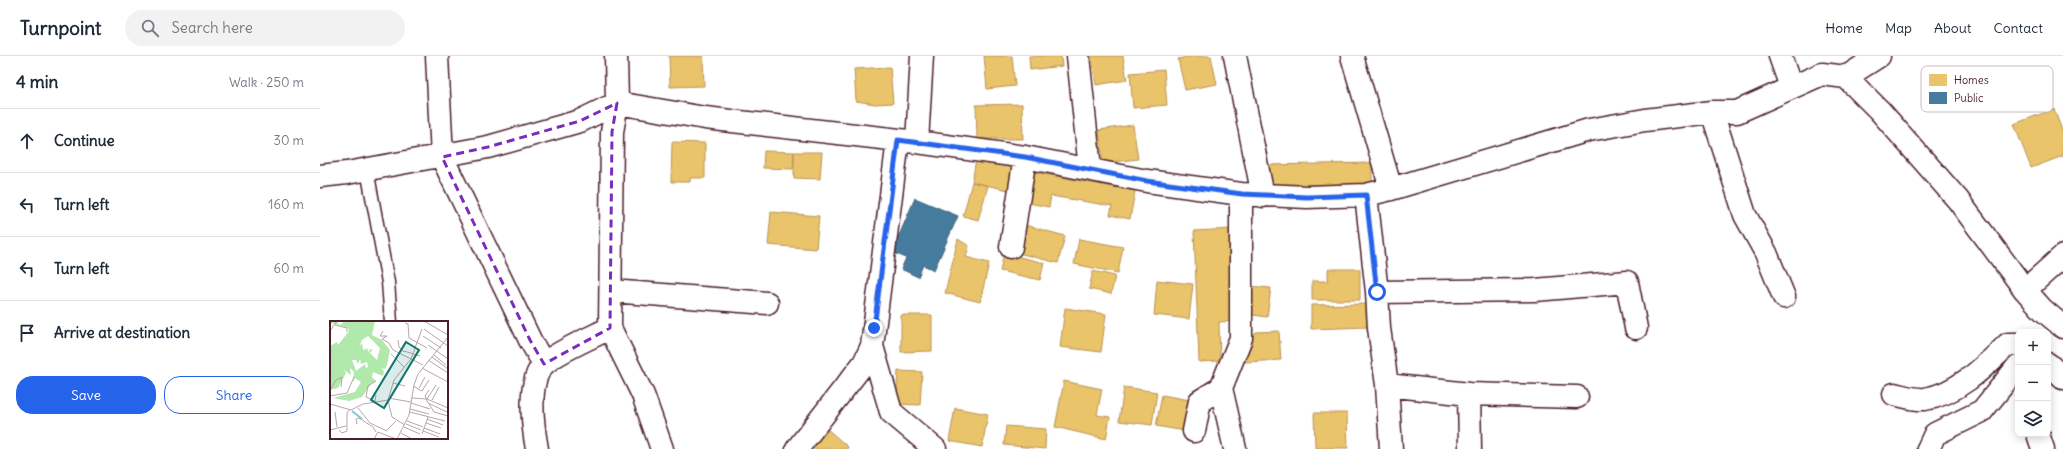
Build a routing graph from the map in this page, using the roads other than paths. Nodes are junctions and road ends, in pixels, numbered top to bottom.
1 (437, 56) edge
2 (616, 56) edge
3 (922, 56) edge
4 (1078, 56) edge
5 (1235, 56) edge
6 (1352, 56) edge
7 (1780, 56) edge
8 (1878, 56) edge
9 (1846, 78) junction
10 (1791, 87) junction
11 (617, 103) junction
12 (1712, 112) junction
13 (907, 141) junction
14 (442, 157) junction
15 (1025, 157) junction
16 (1090, 169) junction
17 (367, 170) junction
18 (320, 176) edge
19 (1391, 190) junction
20 (1242, 194) junction
21 (1366, 195) junction
22 (1263, 196) junction
23 (1011, 247) dead end
24 (2063, 256) edge
25 (2025, 290) junction
26 (611, 291) junction
27 (1377, 292) junction
28 (1784, 297) dead end
29 (767, 303) dead end
30 (391, 321) edge
31 (2056, 327) edge
32 (610, 328) junction
33 (1636, 328) dead end
34 (2015, 344) edge
35 (872, 346) junction
36 (544, 364) junction
37 (2049, 365) edge
38 (2015, 370) edge
39 (2063, 378) edge
40 (1387, 385) junction
41 (1220, 388) junction
42 (1469, 394) junction
43 (1894, 394) dead end
44 (1577, 397) dead end
45 (1194, 431) dead end
46 (2039, 437) edge
47 (537, 449) edge
48 (662, 449) edge
49 (797, 449) edge
50 (935, 449) edge
51 (1235, 449) edge
52 (1392, 449) edge
53 (1470, 449) edge
54 (1928, 449) edge
55 (2043, 449) edge

1 - 14 street
2 - 11 street
3 - 13 street
4 - 16 street
5 - 22 street
6 - 19 street
7 - 10 street
8 - 9 street
9 - 10 street
9 - 25 street
10 - 12 street
11 - 13 street
11 - 14 street
11 - 26 street
12 - 19 street
12 - 28 street
13 - 15 street
13 - 35 street
14 - 17 street
14 - 36 street
15 - 16 street
15 - 23 street
16 - 20 street
17 - 18 street
17 - 30 lane
19 - 21 street
20 - 22 street
20 - 41 street
21 - 22 street
21 - 27 street
24 - 25 street
25 - 31 street
26 - 29 street
26 - 32 street
27 - 33 street
27 - 40 street
32 - 36 street
32 - 48 street
34 - 43 street
35 - 49 street
35 - 50 street
36 - 47 street
37 - 39 street
38 - 54 street
40 - 42 street
40 - 52 street
41 - 45 street
41 - 51 street
42 - 44 street
42 - 53 street
46 - 55 street

